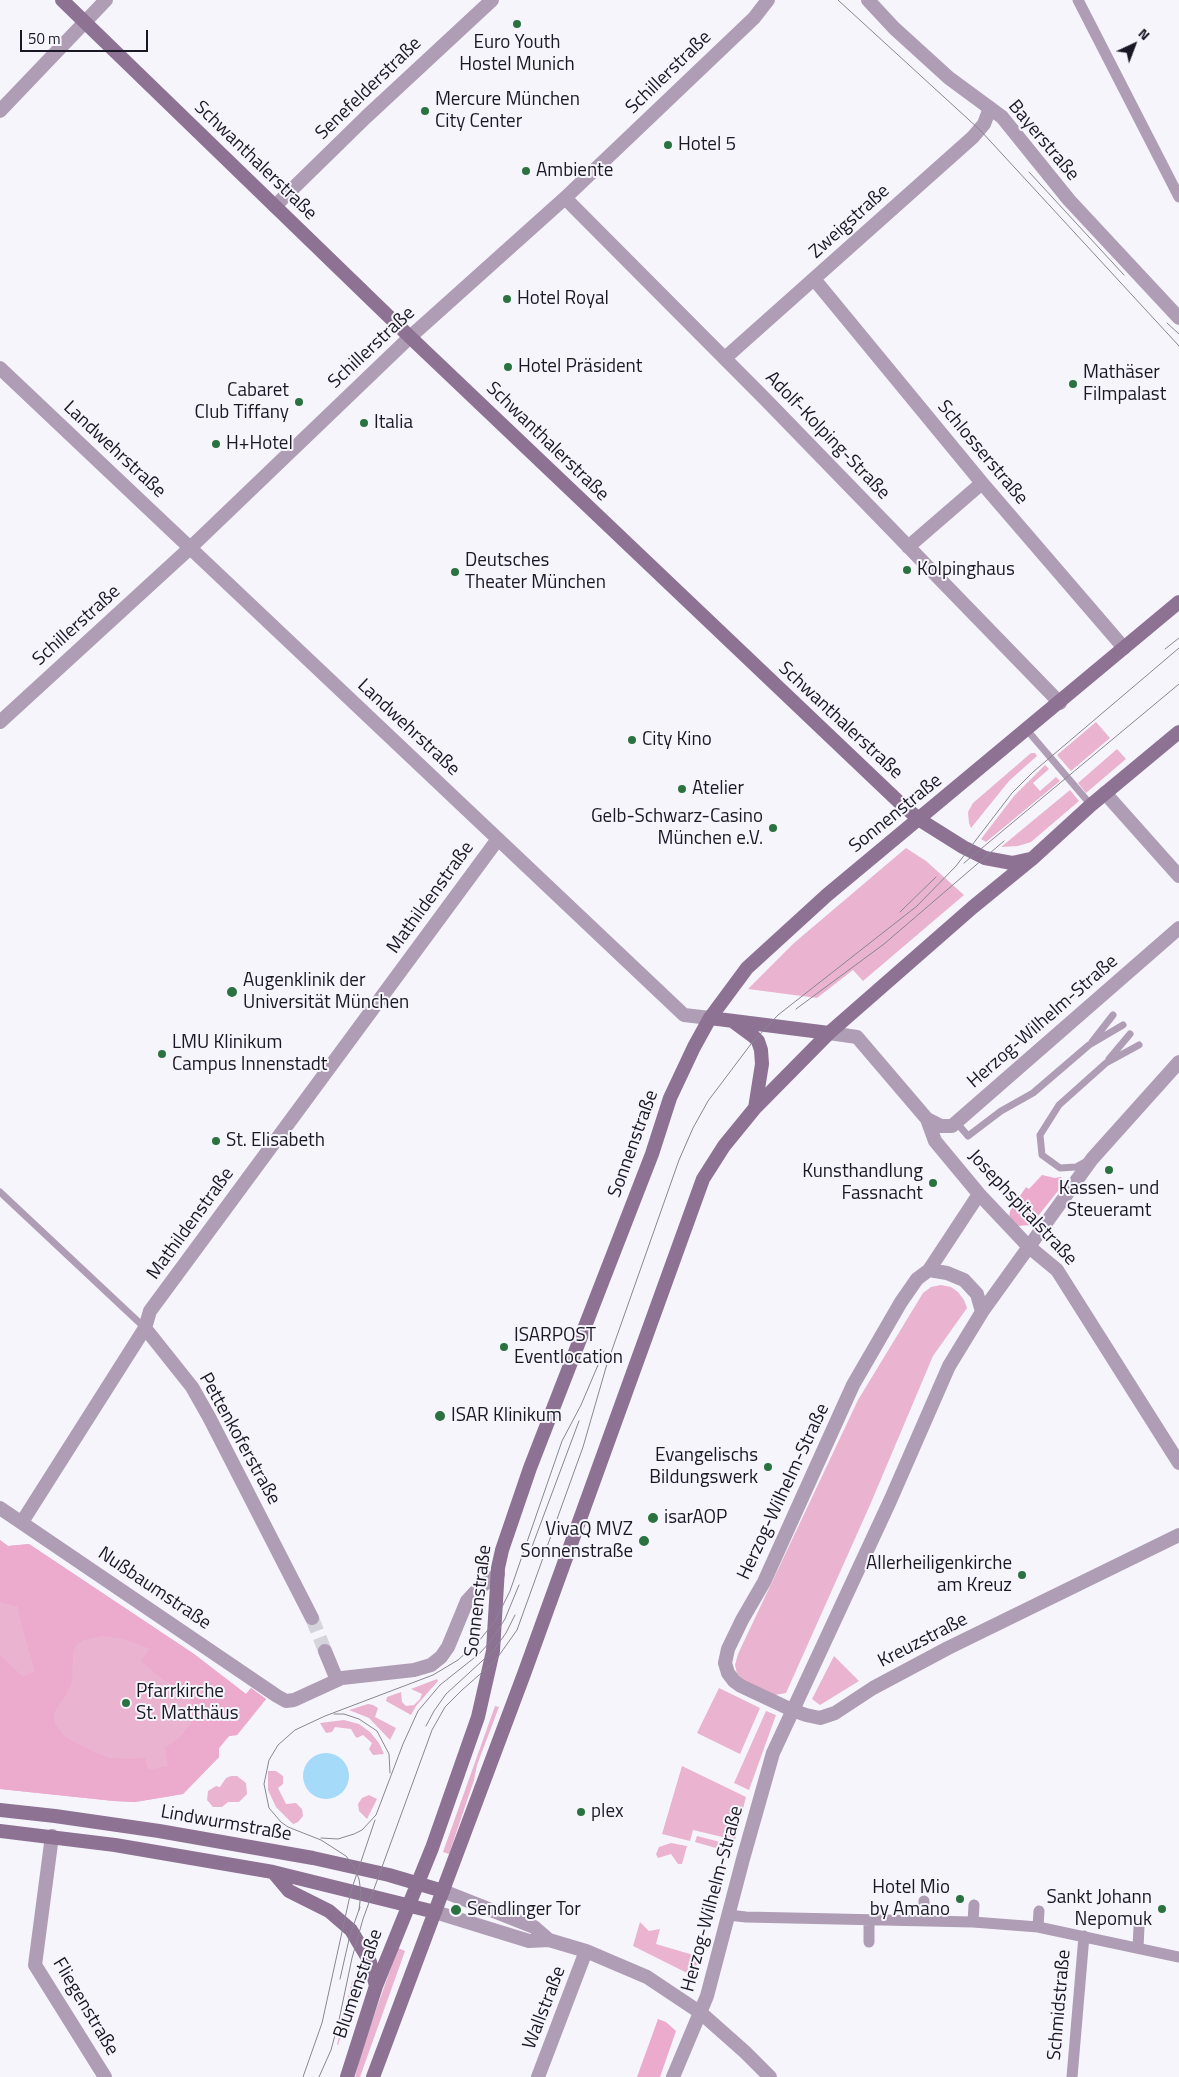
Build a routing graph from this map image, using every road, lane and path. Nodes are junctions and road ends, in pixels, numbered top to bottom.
1 (62, 0) edge
2 (106, 0) edge
3 (492, 0) edge
4 (768, 0) edge
5 (868, 0) edge
6 (1078, 0) edge
7 (85, 23) junction
8 (990, 108) junction
9 (0, 111) edge
10 (1179, 197) edge
11 (565, 198) junction
12 (275, 206) junction
13 (814, 278) junction
14 (1179, 318) edge
15 (410, 337) junction
16 (725, 358) junction
17 (0, 368) edge
18 (982, 483) junction
19 (908, 547) junction
20 (190, 548) junction
21 (1179, 602) edge
22 (1124, 648) junction
23 (1060, 703) junction
24 (0, 722) edge
25 (1027, 730) junction
26 (1179, 732) edge
27 (1105, 793) junction
28 (1091, 805) junction
29 (920, 820) junction
30 (498, 839) junction
31 (1033, 858) junction
32 (1179, 876) edge
33 (1179, 928) edge
34 (1113, 1015) dead end
35 (710, 1018) junction
36 (731, 1020) junction
37 (1123, 1025) dead end
38 (829, 1033) junction
39 (1130, 1034) dead end
40 (1089, 1045) junction
41 (1138, 1045) dead end
42 (1179, 1062) edge
43 (1106, 1063) junction
44 (755, 1108) junction
45 (927, 1118) junction
46 (956, 1122) junction
47 (1092, 1159) junction
48 (0, 1192) edge
49 (979, 1194) junction
50 (1028, 1246) junction
51 (929, 1270) junction
52 (982, 1312) junction
53 (145, 1328) junction
54 (1179, 1463) edge
55 (0, 1508) edge
56 (22, 1522) junction
57 (1179, 1535) edge
58 (498, 1574) junction
59 (312, 1618) tunnel mouth
60 (325, 1651) tunnel mouth
61 (337, 1680) junction
62 (792, 1710) junction
63 (0, 1810) edge
64 (0, 1831) edge
65 (52, 1836) junction
66 (273, 1872) junction
67 (417, 1884) junction
68 (443, 1892) junction
69 (924, 1901) dead end
70 (408, 1905) junction
71 (974, 1905) dead end
72 (1039, 1911) dead end
73 (435, 1912) junction
74 (728, 1915) junction
75 (869, 1920) junction
76 (924, 1920) junction
77 (973, 1922) junction
78 (1038, 1927) junction
79 (1138, 1927) dead end
80 (1084, 1936) junction
81 (549, 1940) junction
82 (869, 1942) dead end
83 (1138, 1948) junction
84 (586, 1951) junction
85 (1179, 1957) edge
86 (376, 1986) junction
87 (700, 2013) junction
88 (105, 2077) edge
89 (347, 2077) edge
90 (373, 2077) edge
91 (538, 2077) edge
92 (673, 2077) edge
93 (770, 2077) edge
94 (1072, 2077) edge

1 - 7 main road, Schwanthalerstraße
2 - 7 street
3 - 12 street, Senefelderstraße
4 - 11 street, Schillerstraße
5 - 8 street, Bayerstraße
6 - 10 street
7 - 9 street
7 - 12 main road, Schwanthalerstraße
8 - 13 street, Zweigstraße
8 - 14 street, Bayerstraße
11 - 15 street, Schillerstraße
11 - 16 street, Adolf-Kolping-Straße
12 - 15 main road, Schwanthalerstraße
13 - 16 street, Zweigstraße
13 - 18 street, Schlosserstraße
15 - 20 street, Schillerstraße
15 - 29 main road, Schwanthalerstraße
16 - 19 street, Adolf-Kolping-Straße
17 - 20 street, Landwehrstraße
18 - 19 street
18 - 22 street, Schlosserstraße
19 - 23 street, Adolf-Kolping-Straße
20 - 24 street, Schillerstraße
20 - 30 street, Landwehrstraße
21 - 22 main road, Sonnenstraße
22 - 23 main road, Sonnenstraße
23 - 25 main road, Sonnenstraße
25 - 28 lane
25 - 29 main road, Sonnenstraße
26 - 27 main road
27 - 28 main road
27 - 32 street
28 - 31 main road
29 - 31 main road, Schwanthalerstraße
29 - 35 main road, Sonnenstraße
30 - 35 street, Landwehrstraße
30 - 53 street, Mathildenstraße
31 - 38 main road
33 - 46 street, Herzog-Wilhelm-Straße
34 - 40 lane
35 - 36 main road, Landwehrstraße
35 - 58 main road, Sonnenstraße
36 - 38 main road, Landwehrstraße
36 - 44 main road
37 - 40 lane
38 - 44 main road
38 - 45 street, Josephspitalstraße
39 - 43 lane
40 - 46 lane
41 - 43 lane
42 - 47 street, Herzog-Wilhelm-Straße
43 - 47 lane
44 - 68 main road
45 - 46 street
45 - 49 street, Josephspitalstraße
47 - 50 street, Herzog-Wilhelm-Straße
48 - 53 lane, Pettenkoferstraße
49 - 50 street, Josephspitalstraße
49 - 51 street, Herzog-Wilhelm-Straße
50 - 52 street, Herzog-Wilhelm-Straße
50 - 54 street, Josephspitalstraße
51 - 52 street
51 - 62 street, Herzog-Wilhelm-Straße
52 - 62 street, Herzog-Wilhelm-Straße
53 - 56 street, Mathildenstraße
53 - 59 street, Pettenkoferstraße
55 - 56 street, Nußbaumstraße
56 - 61 street, Nußbaumstraße
57 - 62 street, Kreuzstraße
58 - 61 street
58 - 67 main road, Sonnenstraße
60 - 61 street
62 - 74 street, Herzog-Wilhelm-Straße
63 - 67 main road, Lindwurmstraße
64 - 65 main road, Lindwurmstraße
65 - 66 main road, Lindwurmstraße
65 - 88 street, Fliegenstraße
66 - 70 main road, Lindwurmstraße
66 - 86 main road
67 - 68 main road, Lindwurmstraße
67 - 70 main road, Sonnenstraße
68 - 73 main road
68 - 81 street
69 - 76 street
70 - 73 main road, Lindwurmstraße
70 - 86 main road, Blumenstraße
71 - 77 street
72 - 78 street
73 - 81 street
73 - 90 main road
74 - 75 street
74 - 87 street, Herzog-Wilhelm-Straße
75 - 76 street
75 - 82 street
76 - 77 street
77 - 78 street
78 - 80 street
79 - 83 street
80 - 83 street
80 - 94 street, Schmidstraße
81 - 84 street
83 - 85 street
84 - 87 street
84 - 91 street, Wallstraße
86 - 89 main road, Blumenstraße
87 - 92 street, Herzog-Wilhelm-Straße
87 - 93 street

